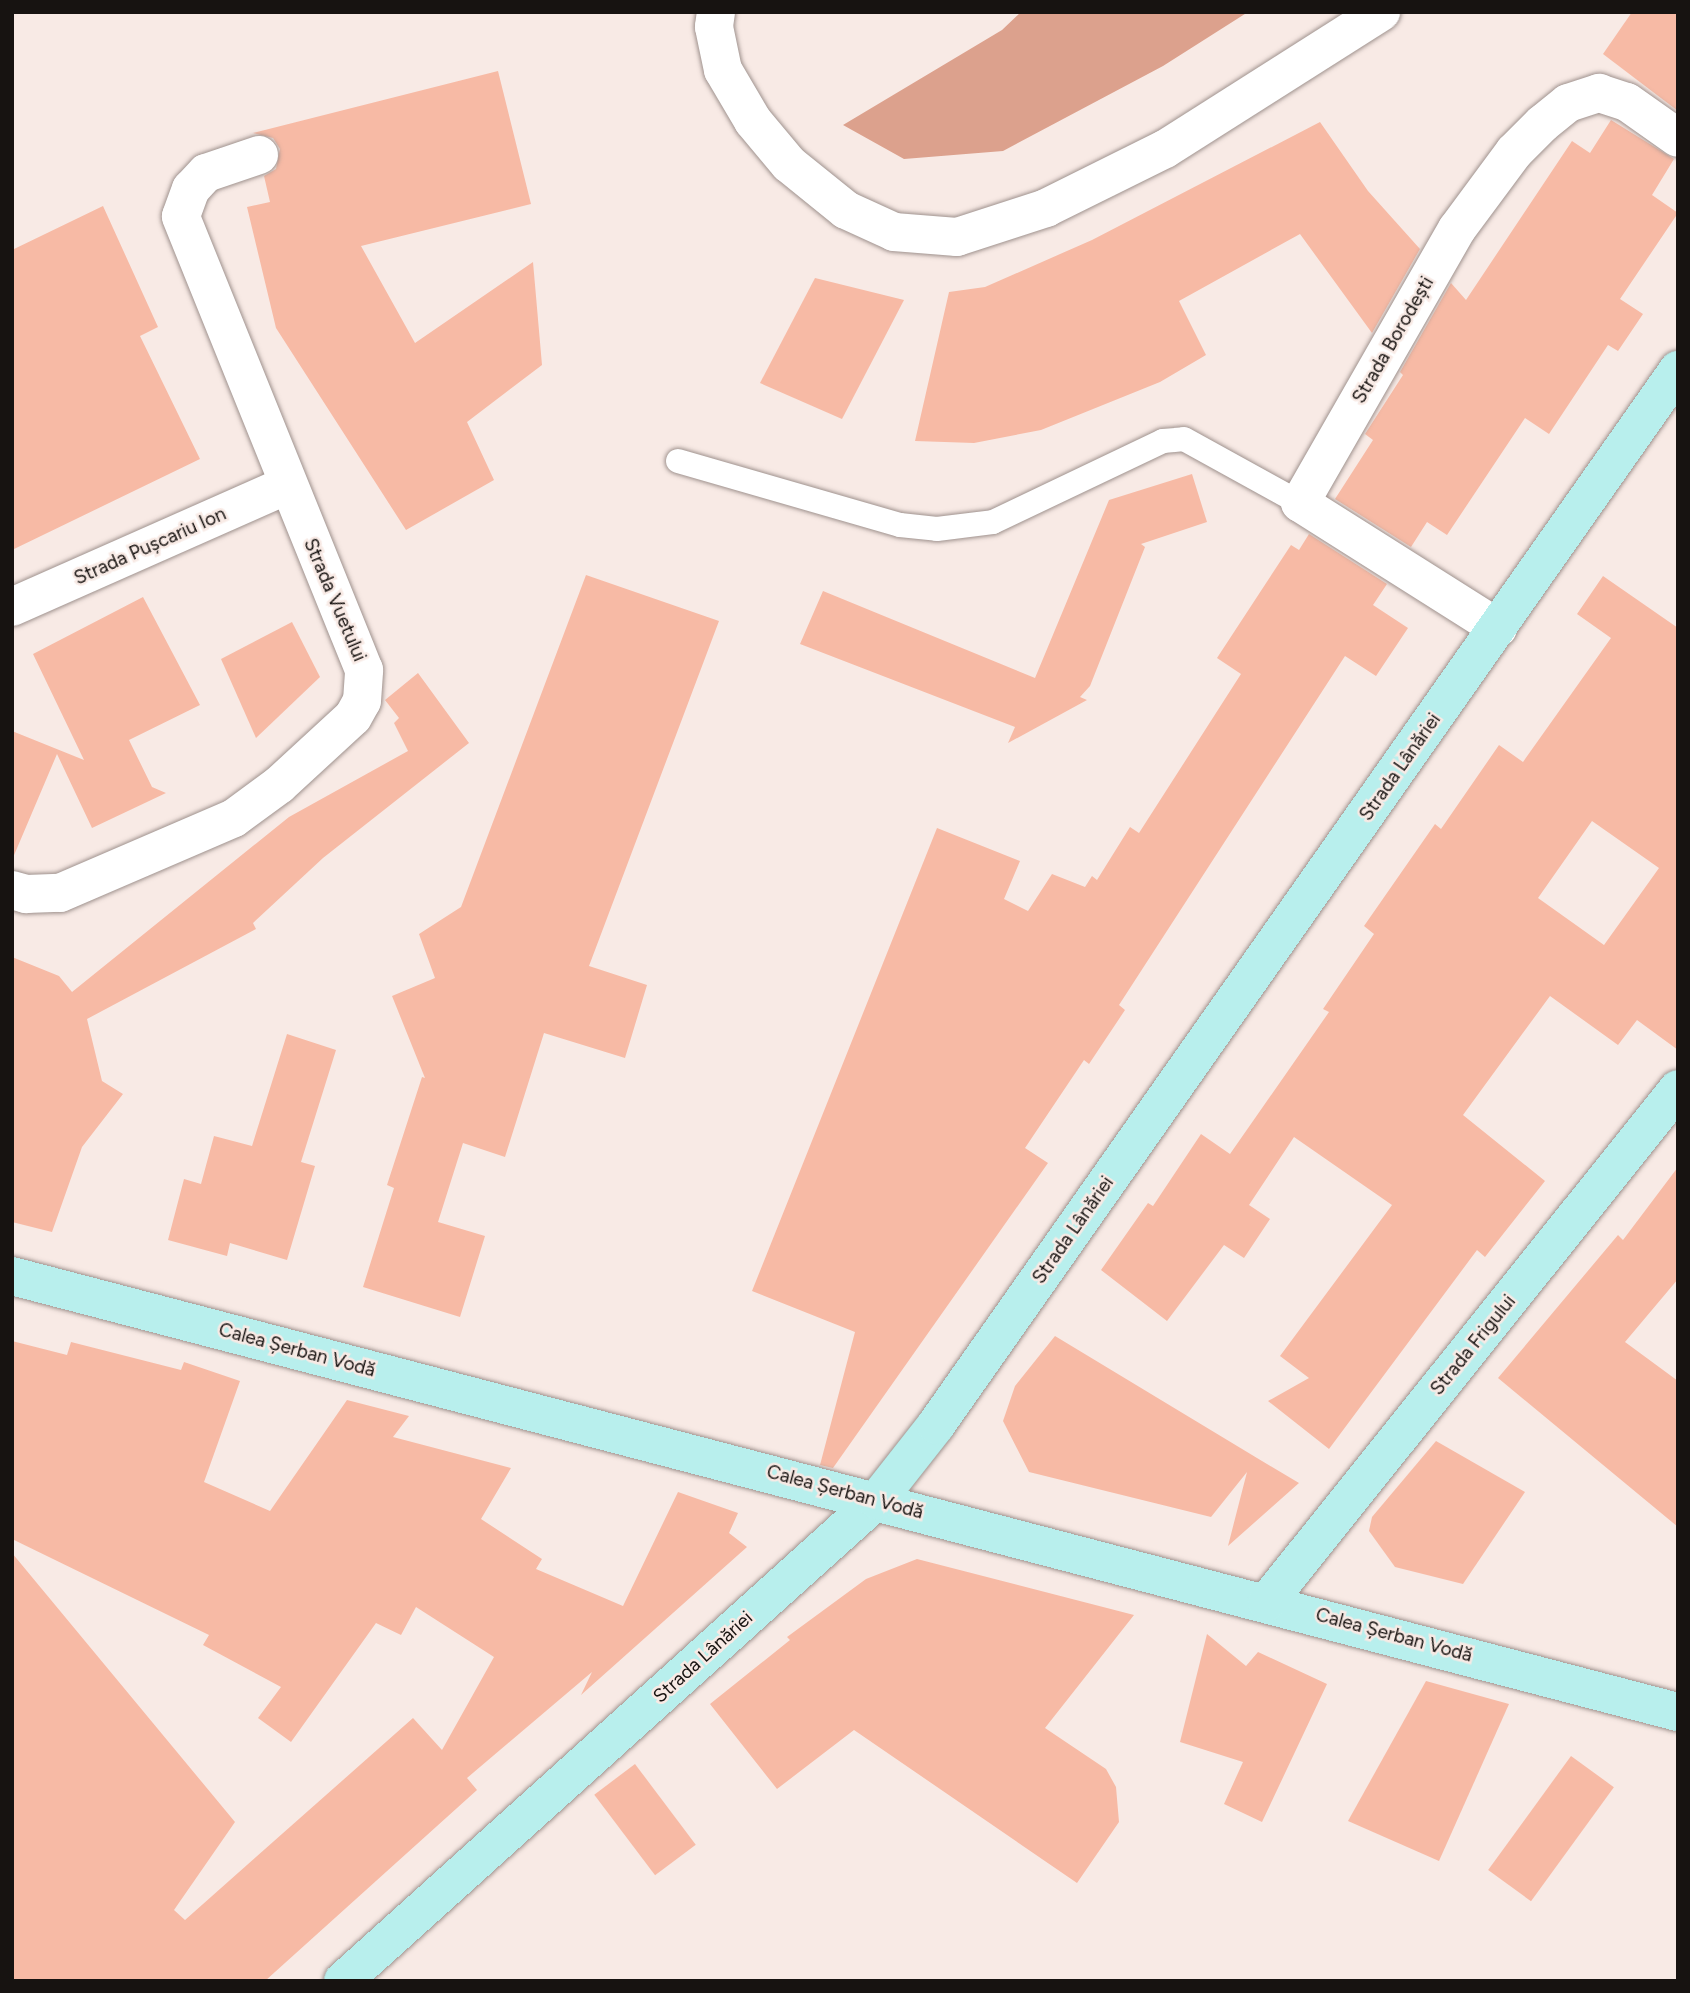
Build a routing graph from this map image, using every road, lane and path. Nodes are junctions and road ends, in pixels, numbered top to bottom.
1 (716, 12) edge
2 (1381, 12) edge
3 (1678, 138) edge
4 (259, 156) dead end
5 (1678, 370) edge
6 (678, 461) dead end
7 (288, 485) junction
8 (1300, 503) junction
9 (12, 607) edge
10 (1498, 628) junction
11 (12, 890) edge
12 (1678, 1088) edge
13 (12, 1276) edge
14 (877, 1500) junction
15 (1267, 1602) junction
16 (1678, 1712) edge
17 (343, 1981) edge

1 - 2 street
3 - 8 street, Strada Borodești
4 - 7 street, Strada Vuetului
5 - 10 street, Strada Lânăriei
6 - 8 lane
7 - 9 street, Strada Pușcariu Ion
7 - 11 street, Strada Vuetului
8 - 10 street
10 - 14 street, Strada Lânăriei
12 - 15 street, Strada Frigului
13 - 14 street, Calea Șerban Vodă
14 - 15 street, Calea Șerban Vodă
14 - 17 street, Strada Lânăriei
15 - 16 street, Calea Șerban Vodă

